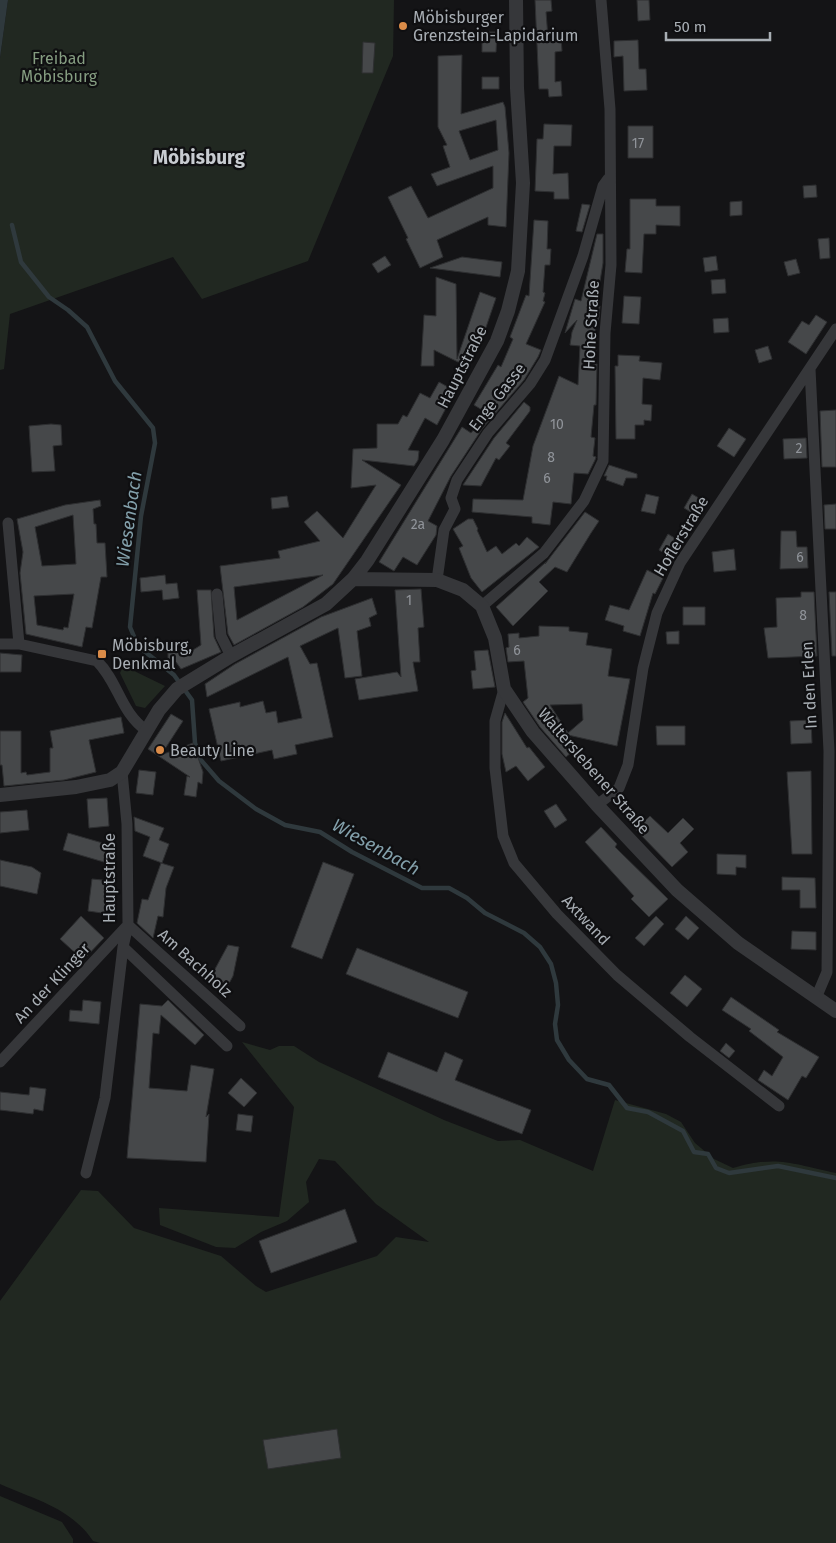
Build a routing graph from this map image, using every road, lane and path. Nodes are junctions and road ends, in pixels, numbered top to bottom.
1 (516, 0) edge
2 (602, 0) edge
3 (609, 176) junction
4 (836, 330) edge
5 (810, 369) junction
6 (8, 522) dead end
7 (353, 579) junction
8 (437, 580) junction
9 (217, 594) dead end
10 (482, 606) junction
11 (0, 644) edge
12 (19, 644) junction
13 (231, 656) junction
14 (504, 688) junction
15 (147, 731) junction
16 (122, 772) junction
17 (0, 795) edge
18 (597, 805) junction
19 (128, 925) junction
20 (123, 947) junction
21 (816, 998) junction
22 (836, 1011) edge
23 (240, 1026) dead end
24 (227, 1046) dead end
25 (0, 1062) edge
26 (778, 1106) dead end
27 (86, 1173) dead end

1 - 7 street, Hauptstraße
2 - 3 street, Hohe Straße
3 - 8 street, Enge Gasse
3 - 10 street, Hohe Straße
4 - 5 street, Hoflerstraße
5 - 18 street, Hoflerstraße
5 - 21 street, In den Erlen
6 - 12 street
7 - 8 street, Walterslebener Straße
7 - 13 street, Hauptstraße
8 - 10 street, Walterslebener Straße
9 - 13 street
10 - 14 street, Walterslebener Straße
11 - 12 street
12 - 15 street
13 - 15 street, Hauptstraße
14 - 18 street, Walterslebener Straße
14 - 26 street, Axtwand
15 - 16 street, Hauptstraße
16 - 17 street
16 - 19 street, Hauptstraße
18 - 21 street, Walterslebener Straße
19 - 20 street, Hauptstraße
19 - 23 street, Am Bachholz
19 - 25 street, An der Klinger
20 - 24 street
20 - 27 street, Hauptstraße
21 - 22 street, Walterslebener Straße

